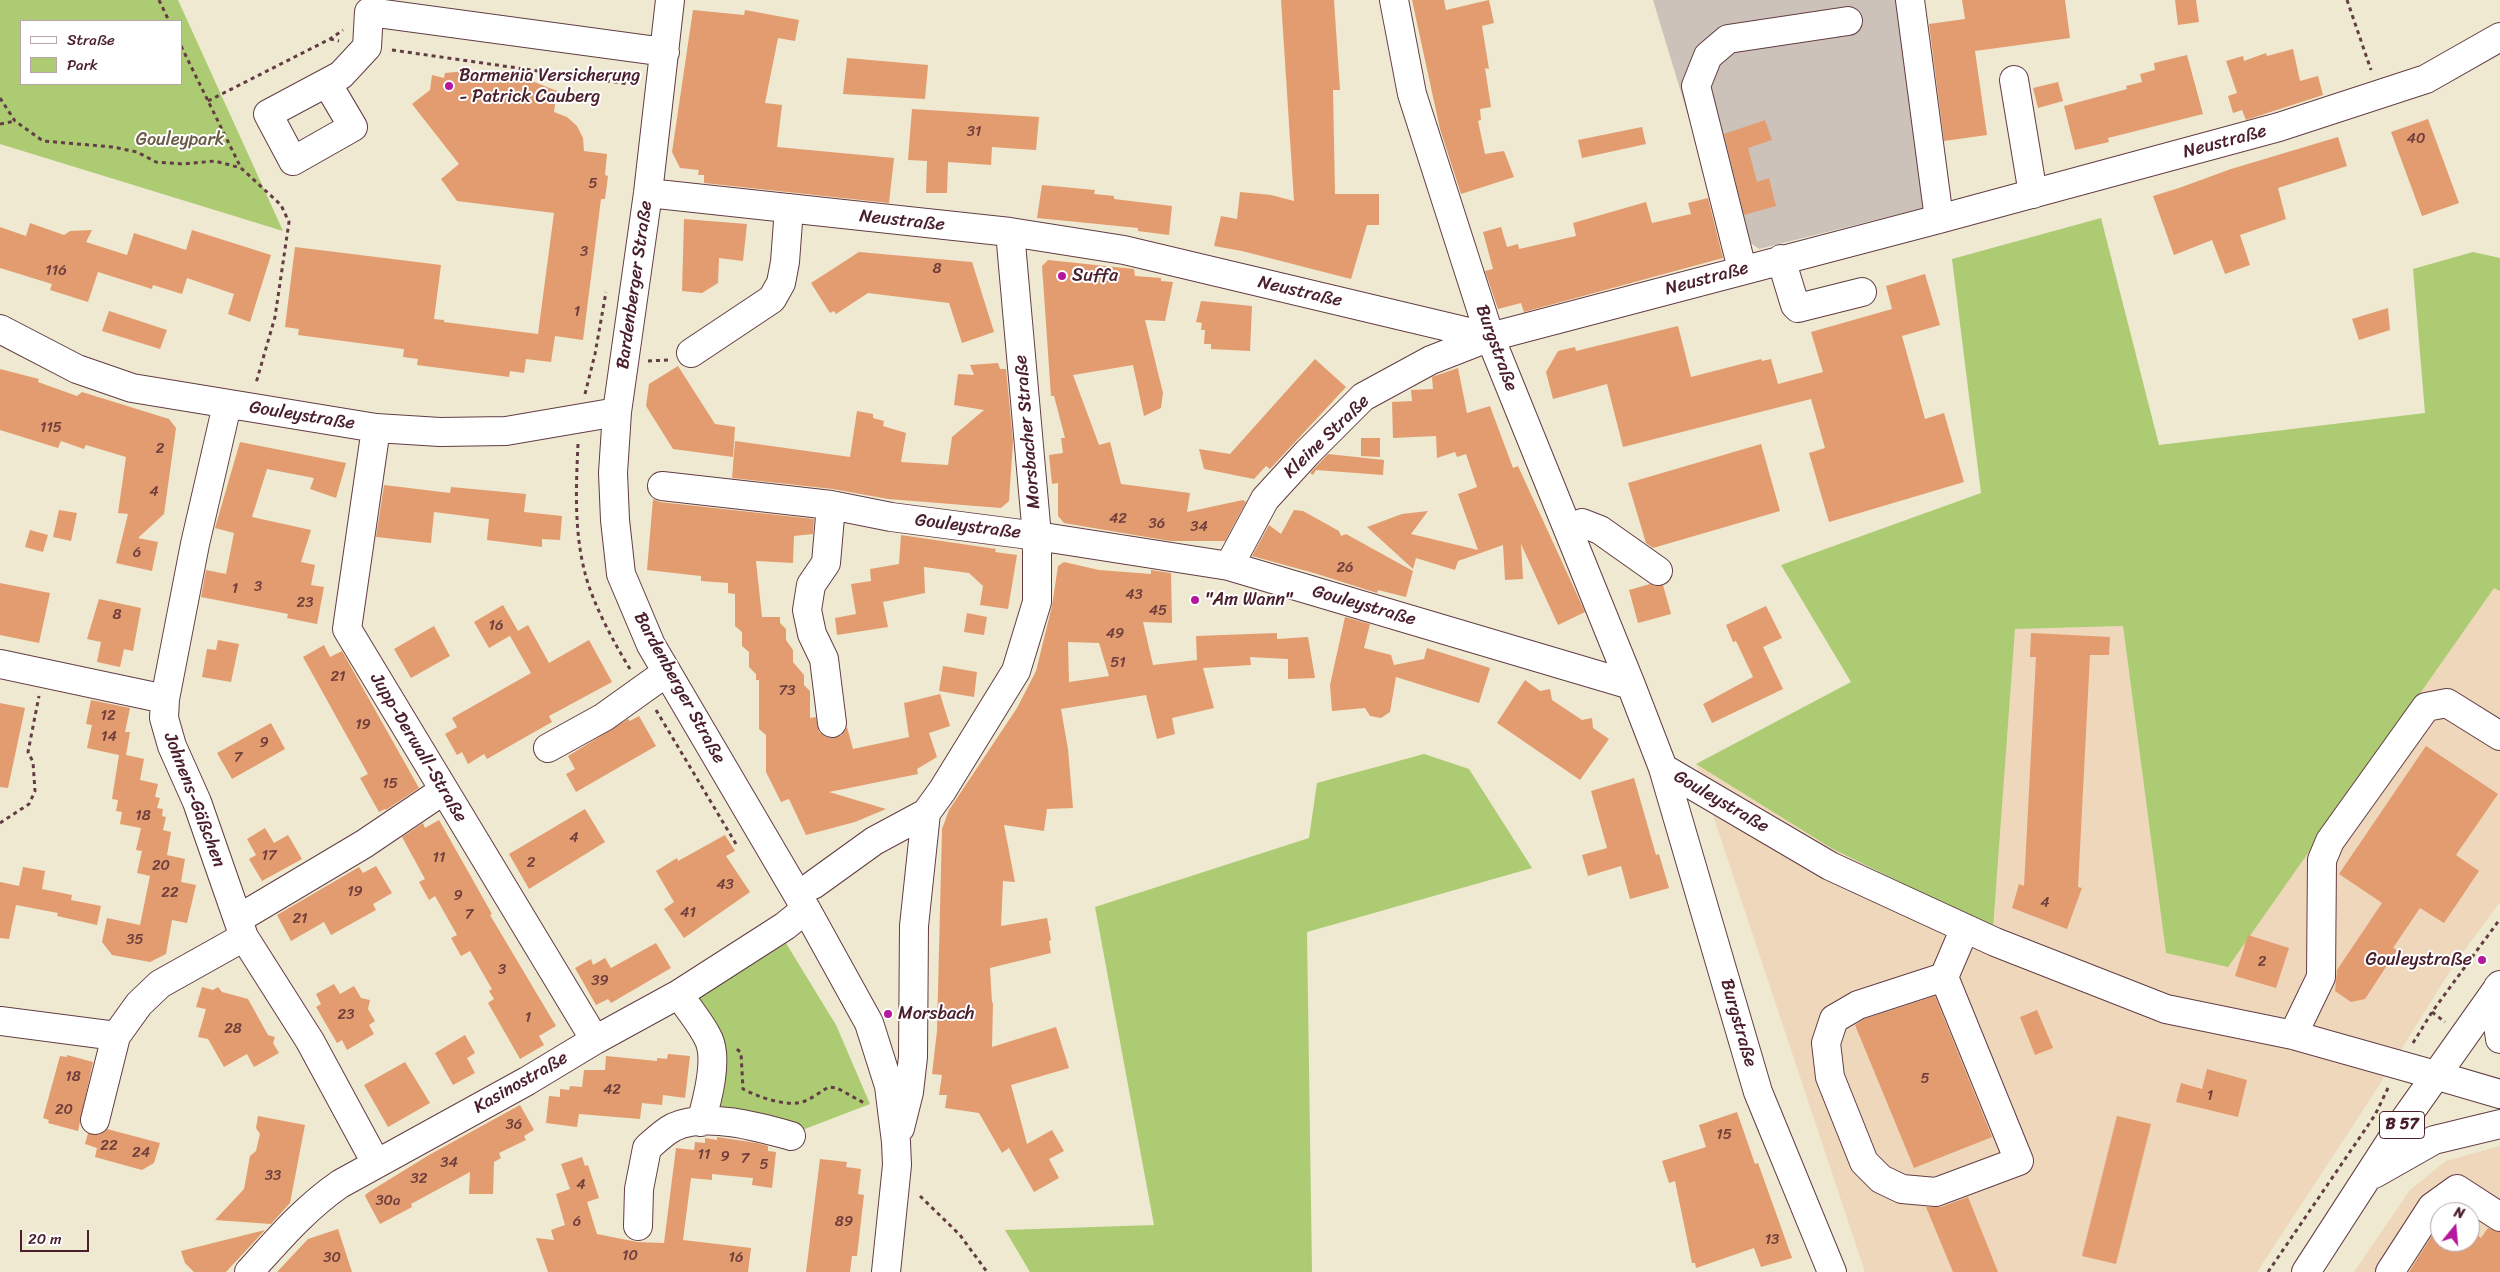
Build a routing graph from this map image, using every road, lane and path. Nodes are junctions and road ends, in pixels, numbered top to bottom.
1 (159, 0) edge
2 (670, 0) edge
3 (1394, 0) edge
4 (1910, 0) edge
5 (2347, 0) edge
6 (169, 20) edge
7 (1848, 21) dead end
8 (2500, 37) edge
9 (367, 46) junction
10 (182, 48) edge
11 (665, 52) junction
12 (2014, 80) dead end
13 (327, 83) dead end
14 (641, 85) dead end
15 (2380, 95) junction
16 (0, 98) edge
17 (208, 102) junction
18 (15, 121) junction
19 (0, 124) edge
20 (241, 168) junction
21 (648, 193) junction
22 (2032, 194) junction
23 (789, 208) junction
24 (1939, 219) junction
25 (1010, 232) junction
26 (1781, 259) junction
27 (1742, 269) junction
28 (1862, 292) dead end
29 (0, 329) edge
30 (1490, 337) junction
31 (691, 352) dead end
32 (595, 354) dead end
33 (645, 361) dead end
34 (664, 362) dead end
35 (237, 406) junction
36 (617, 412) junction
37 (579, 417) junction
38 (376, 428) junction
39 (662, 486) dead end
40 (831, 505) junction
41 (1568, 529) junction
42 (1037, 536) junction
43 (1229, 566) junction
44 (1658, 571) dead end
45 (0, 664) edge
46 (667, 672) junction
47 (45, 673) junction
48 (1631, 685) junction
49 (165, 699) junction
50 (832, 723) dead end
51 (2500, 736) edge
52 (548, 748) dead end
53 (1663, 768) junction
54 (444, 790) junction
55 (934, 802) junction
56 (0, 823) edge
57 (809, 897) junction
58 (2500, 919) edge
59 (241, 928) junction
60 (1965, 928) junction
61 (1944, 977) junction
62 (2499, 986) edge
63 (679, 994) junction
64 (0, 1021) edge
65 (869, 1023) joint
66 (2293, 1035) junction
67 (116, 1036) junction
68 (2500, 1039) edge
69 (595, 1040) junction
70 (710, 1042) junction
71 (2400, 1064) junction
72 (2435, 1075) junction
73 (2500, 1094) edge
74 (868, 1105) dead end
75 (95, 1120) dead end
76 (701, 1122) junction
77 (2500, 1124) edge
78 (791, 1136) dead end
79 (896, 1142) junction
80 (376, 1163) junction
81 (2370, 1176) junction
82 (918, 1194) dead end
83 (2500, 1217) edge
84 (638, 1226) dead end
85 (249, 1272) edge
86 (886, 1272) edge
87 (986, 1272) edge
88 (1832, 1272) edge
89 (2268, 1272) edge
90 (2306, 1272) edge
91 (2390, 1272) edge

1 - 6 path
2 - 11 street, Bardenberger Straße
3 - 30 street, Burgstraße
4 - 24 street
5 - 15 path
7 - 27 street
8 - 15 street, Neustraße
9 - 11 street
9 - 13 street
9 - 14 path
9 - 17 path
10 - 17 path
11 - 21 street, Bardenberger Straße
12 - 22 street
15 - 22 street, Neustraße
16 - 18 path
17 - 20 path
18 - 19 path
18 - 20 path
20 - 35 path
21 - 23 street, Neustraße
21 - 36 street, Bardenberger Straße
22 - 24 street, Neustraße
23 - 25 street, Neustraße
23 - 31 street
24 - 26 street, Neustraße
25 - 30 street, Neustraße
25 - 42 street, Morsbacher Straße
26 - 27 street, Neustraße
26 - 28 street
27 - 30 street, Neustraße
29 - 35 street, Gouleystraße
30 - 41 street, Burgstraße
30 - 43 street, Kleine Straße
32 - 37 path
33 - 34 path
35 - 38 street, Gouleystraße
35 - 49 street, Johnens-Gäßchen
36 - 37 street, Gouleystraße
36 - 46 street, Bardenberger Straße
37 - 38 street, Gouleystraße
38 - 54 street, Jupp-Derwall-Straße
39 - 40 street, Gouleystraße
40 - 42 street, Gouleystraße
40 - 50 street
41 - 44 street
41 - 48 street, Burgstraße
42 - 43 street, Gouleystraße
42 - 55 street, Morsbacher Straße
43 - 48 street, Gouleystraße
45 - 47 street
46 - 52 street
46 - 57 street, Bardenberger Straße
47 - 49 street
47 - 56 path
48 - 53 street, Gouleystraße
49 - 59 street, Johnens-Gäßchen
51 - 66 street
53 - 60 street, Gouleystraße
53 - 88 street, Burgstraße
54 - 59 street
54 - 69 street, Jupp-Derwall-Straße
55 - 57 street
55 - 79 street, Morsbacher Straße
57 - 63 street, Kasinostraße
57 - 65 street, Bardenberger Straße
58 - 71 path
59 - 67 street
59 - 80 street, Johnens-Gäßchen
60 - 61 street
60 - 66 street, Gouleystraße
61 - 61 street
62 - 68 street
62 - 72 street, B 57
63 - 69 street, Kasinostraße
63 - 70 street
64 - 67 street
65 - 79 street, Morsbacher Straße
66 - 71 street, Gouleystraße
67 - 75 street
69 - 80 street, Kasinostraße
70 - 74 path
70 - 76 street
71 - 72 street, Gouleystraße
71 - 89 path
72 - 73 street, Gouleystraße
72 - 81 street, B 57
76 - 78 street
76 - 84 street
77 - 81 street
79 - 86 street, Morsbacher Straße
80 - 85 street, Kasinostraße
81 - 90 street, B 57
82 - 87 path
83 - 91 street

